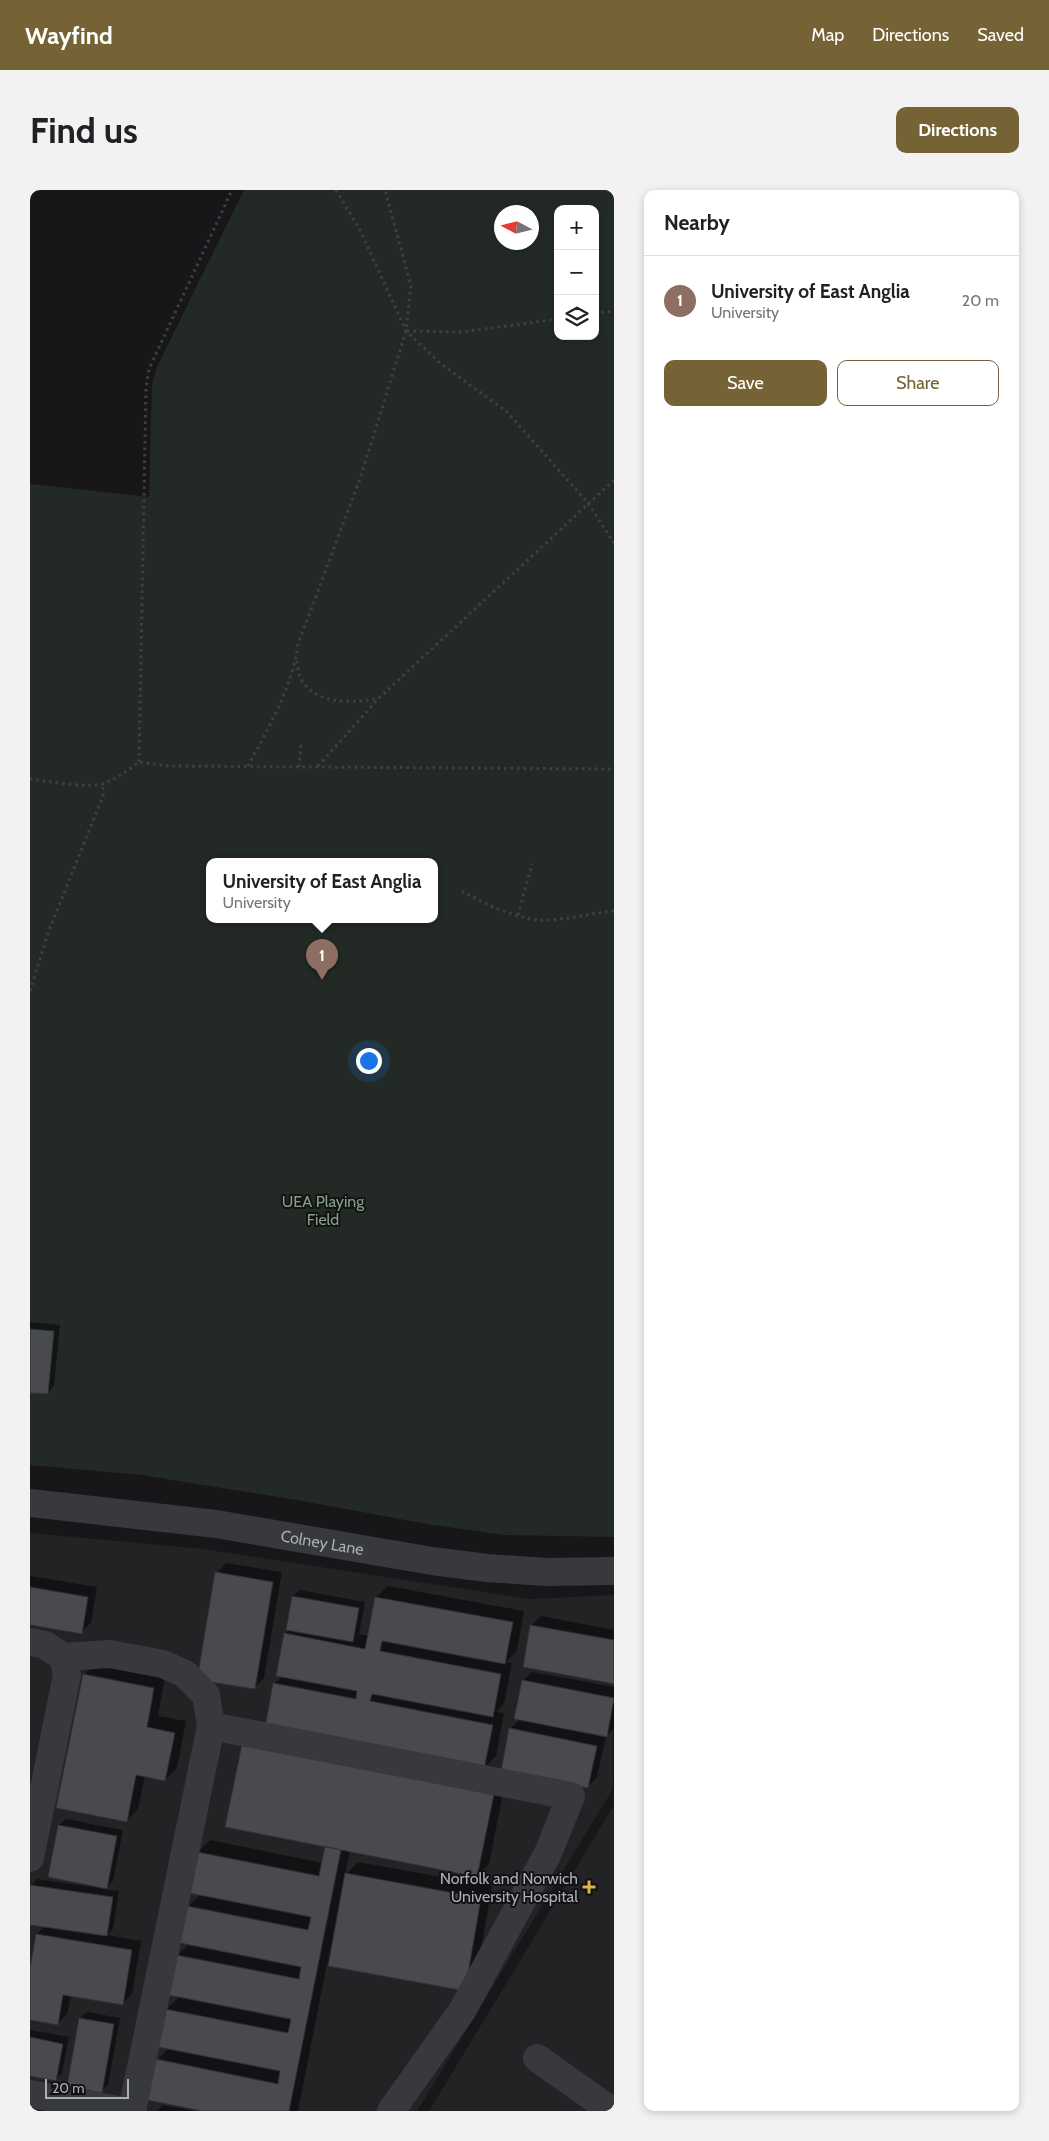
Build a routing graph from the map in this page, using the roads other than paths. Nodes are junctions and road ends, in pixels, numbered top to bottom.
1 (30, 1503) edge
2 (614, 1571) edge
3 (30, 1642) edge
4 (63, 1657) junction
5 (211, 1726) junction
6 (30, 1858) edge
7 (538, 2058) dead end
8 (30, 2094) edge
9 (614, 2110) edge
10 (124, 2111) edge
11 (132, 2111) edge
12 (391, 2111) edge

1 - 2 street, Colney Lane
3 - 4 street
4 - 5 street
4 - 6 street
5 - 11 street
5 - 12 street
7 - 9 street
8 - 10 street

